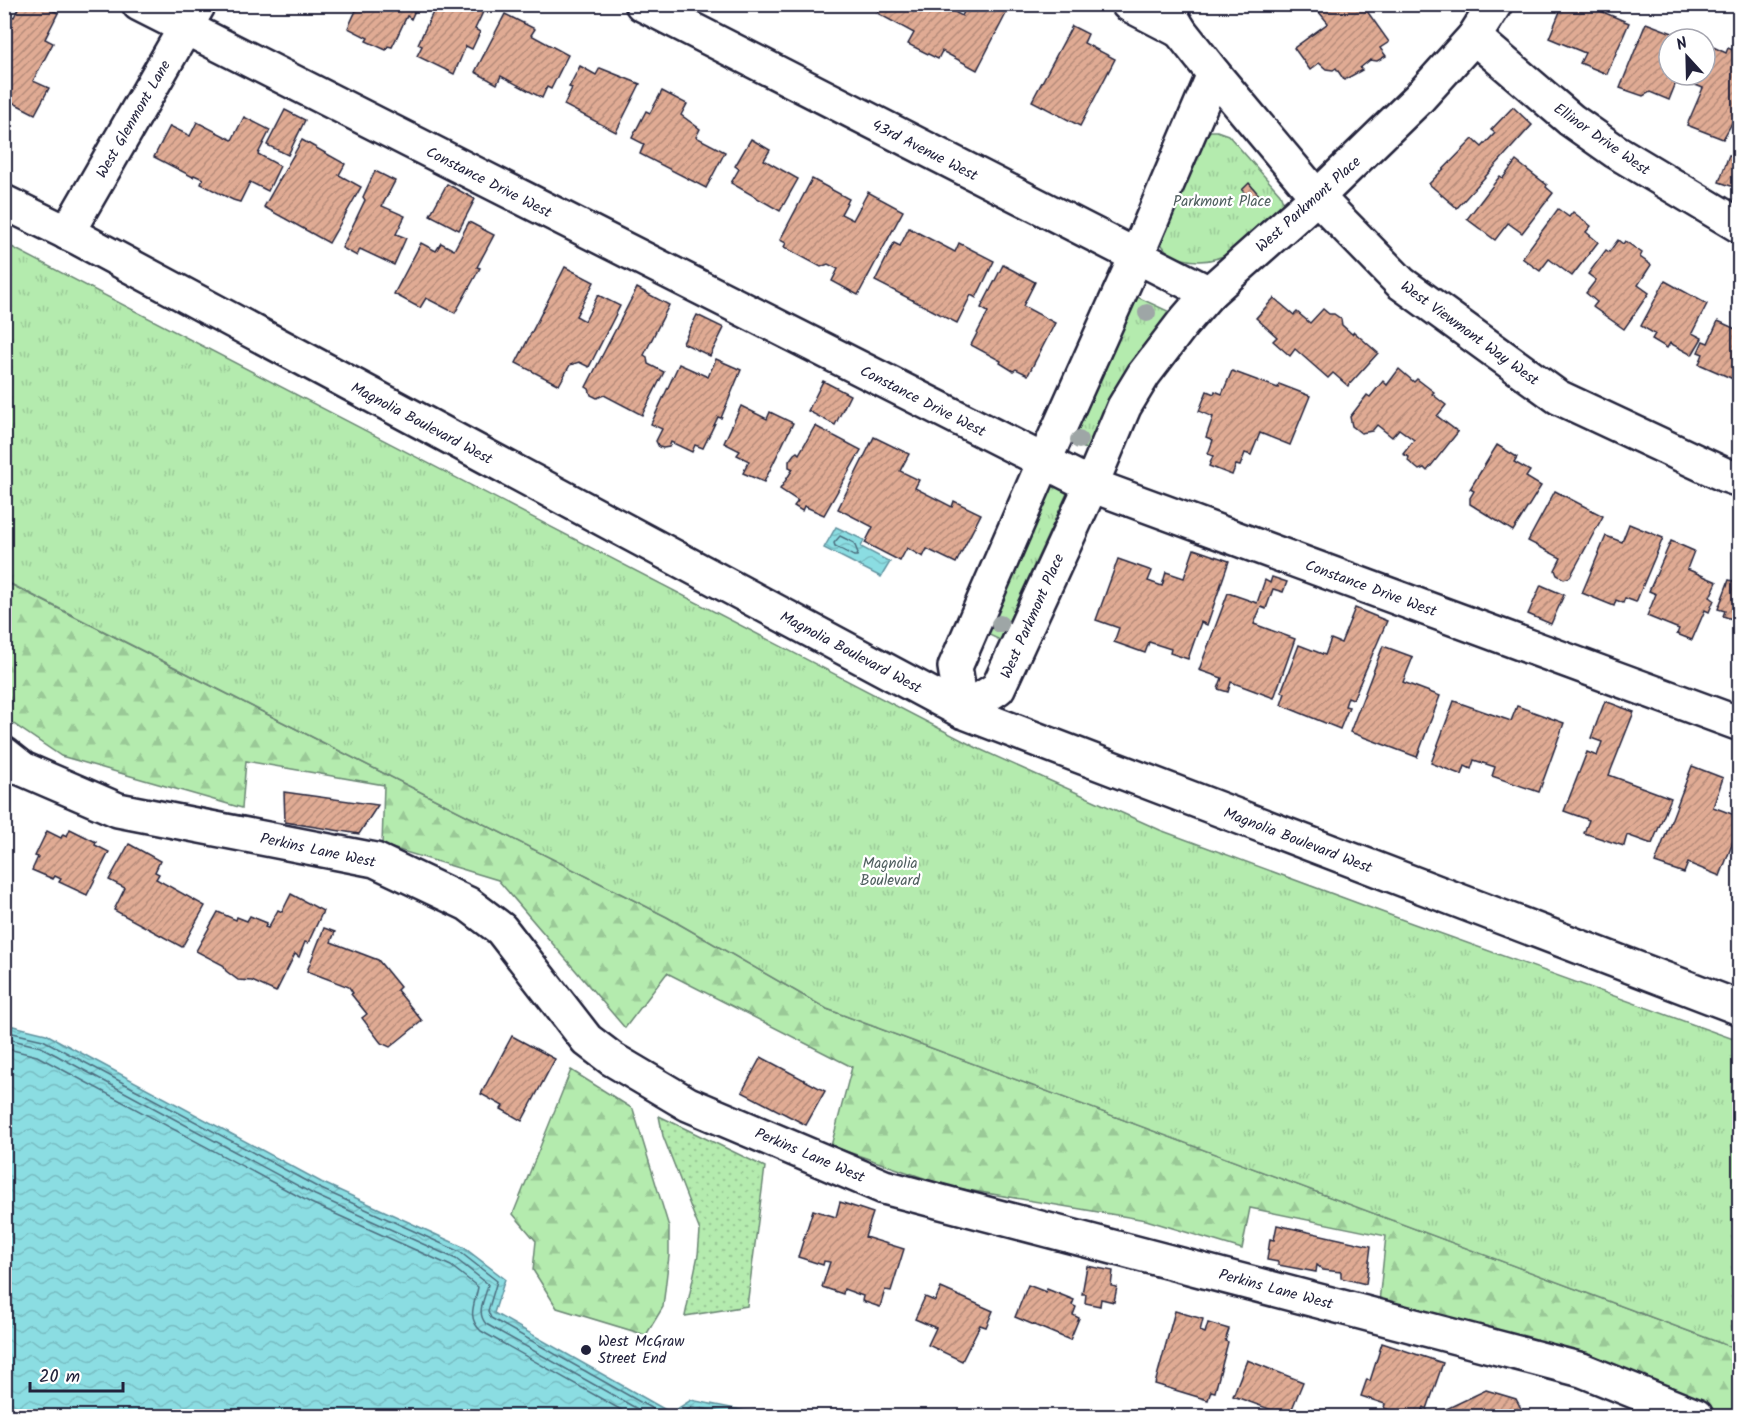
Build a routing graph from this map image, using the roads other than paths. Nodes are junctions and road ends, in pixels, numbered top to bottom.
1 (139, 4) edge
2 (642, 4) edge
3 (1128, 4) edge
4 (1495, 4) edge
5 (192, 16) edge
6 (1172, 18) edge
7 (1474, 37) junction
8 (1214, 75) junction
9 (1317, 197) junction
10 (4, 202) edge
11 (1740, 226) edge
12 (67, 233) junction
13 (1136, 257) junction
14 (1209, 293) junction
15 (1044, 462) junction
16 (1740, 480) edge
17 (1091, 485) junction
18 (962, 711) junction
19 (1740, 724) edge
20 (4, 754) edge
21 (1740, 1008) edge
22 (1696, 1416) edge

1 - 5 street, Constance Drive West
2 - 13 street, 43rd Avenue West
3 - 6 street
4 - 7 street, West Parkmont Place
5 - 12 street, West Glenmont Lane
5 - 15 street, Constance Drive West
6 - 8 street, West Viewmont Way West
7 - 9 street, West Parkmont Place
7 - 11 street, Ellinor Drive West
8 - 9 street, West Viewmont Way West
8 - 13 street
9 - 14 street, West Parkmont Place
9 - 16 street, West Viewmont Way West
10 - 12 street, Magnolia Boulevard West
12 - 18 street, Magnolia Boulevard West
13 - 14 street, 43rd Avenue West
13 - 15 street
14 - 17 street, West Parkmont Place
15 - 17 street, Constance Drive West
15 - 18 street
17 - 18 street, West Parkmont Place
17 - 19 street, Constance Drive West
18 - 21 street, Magnolia Boulevard West
20 - 22 street, Perkins Lane West

